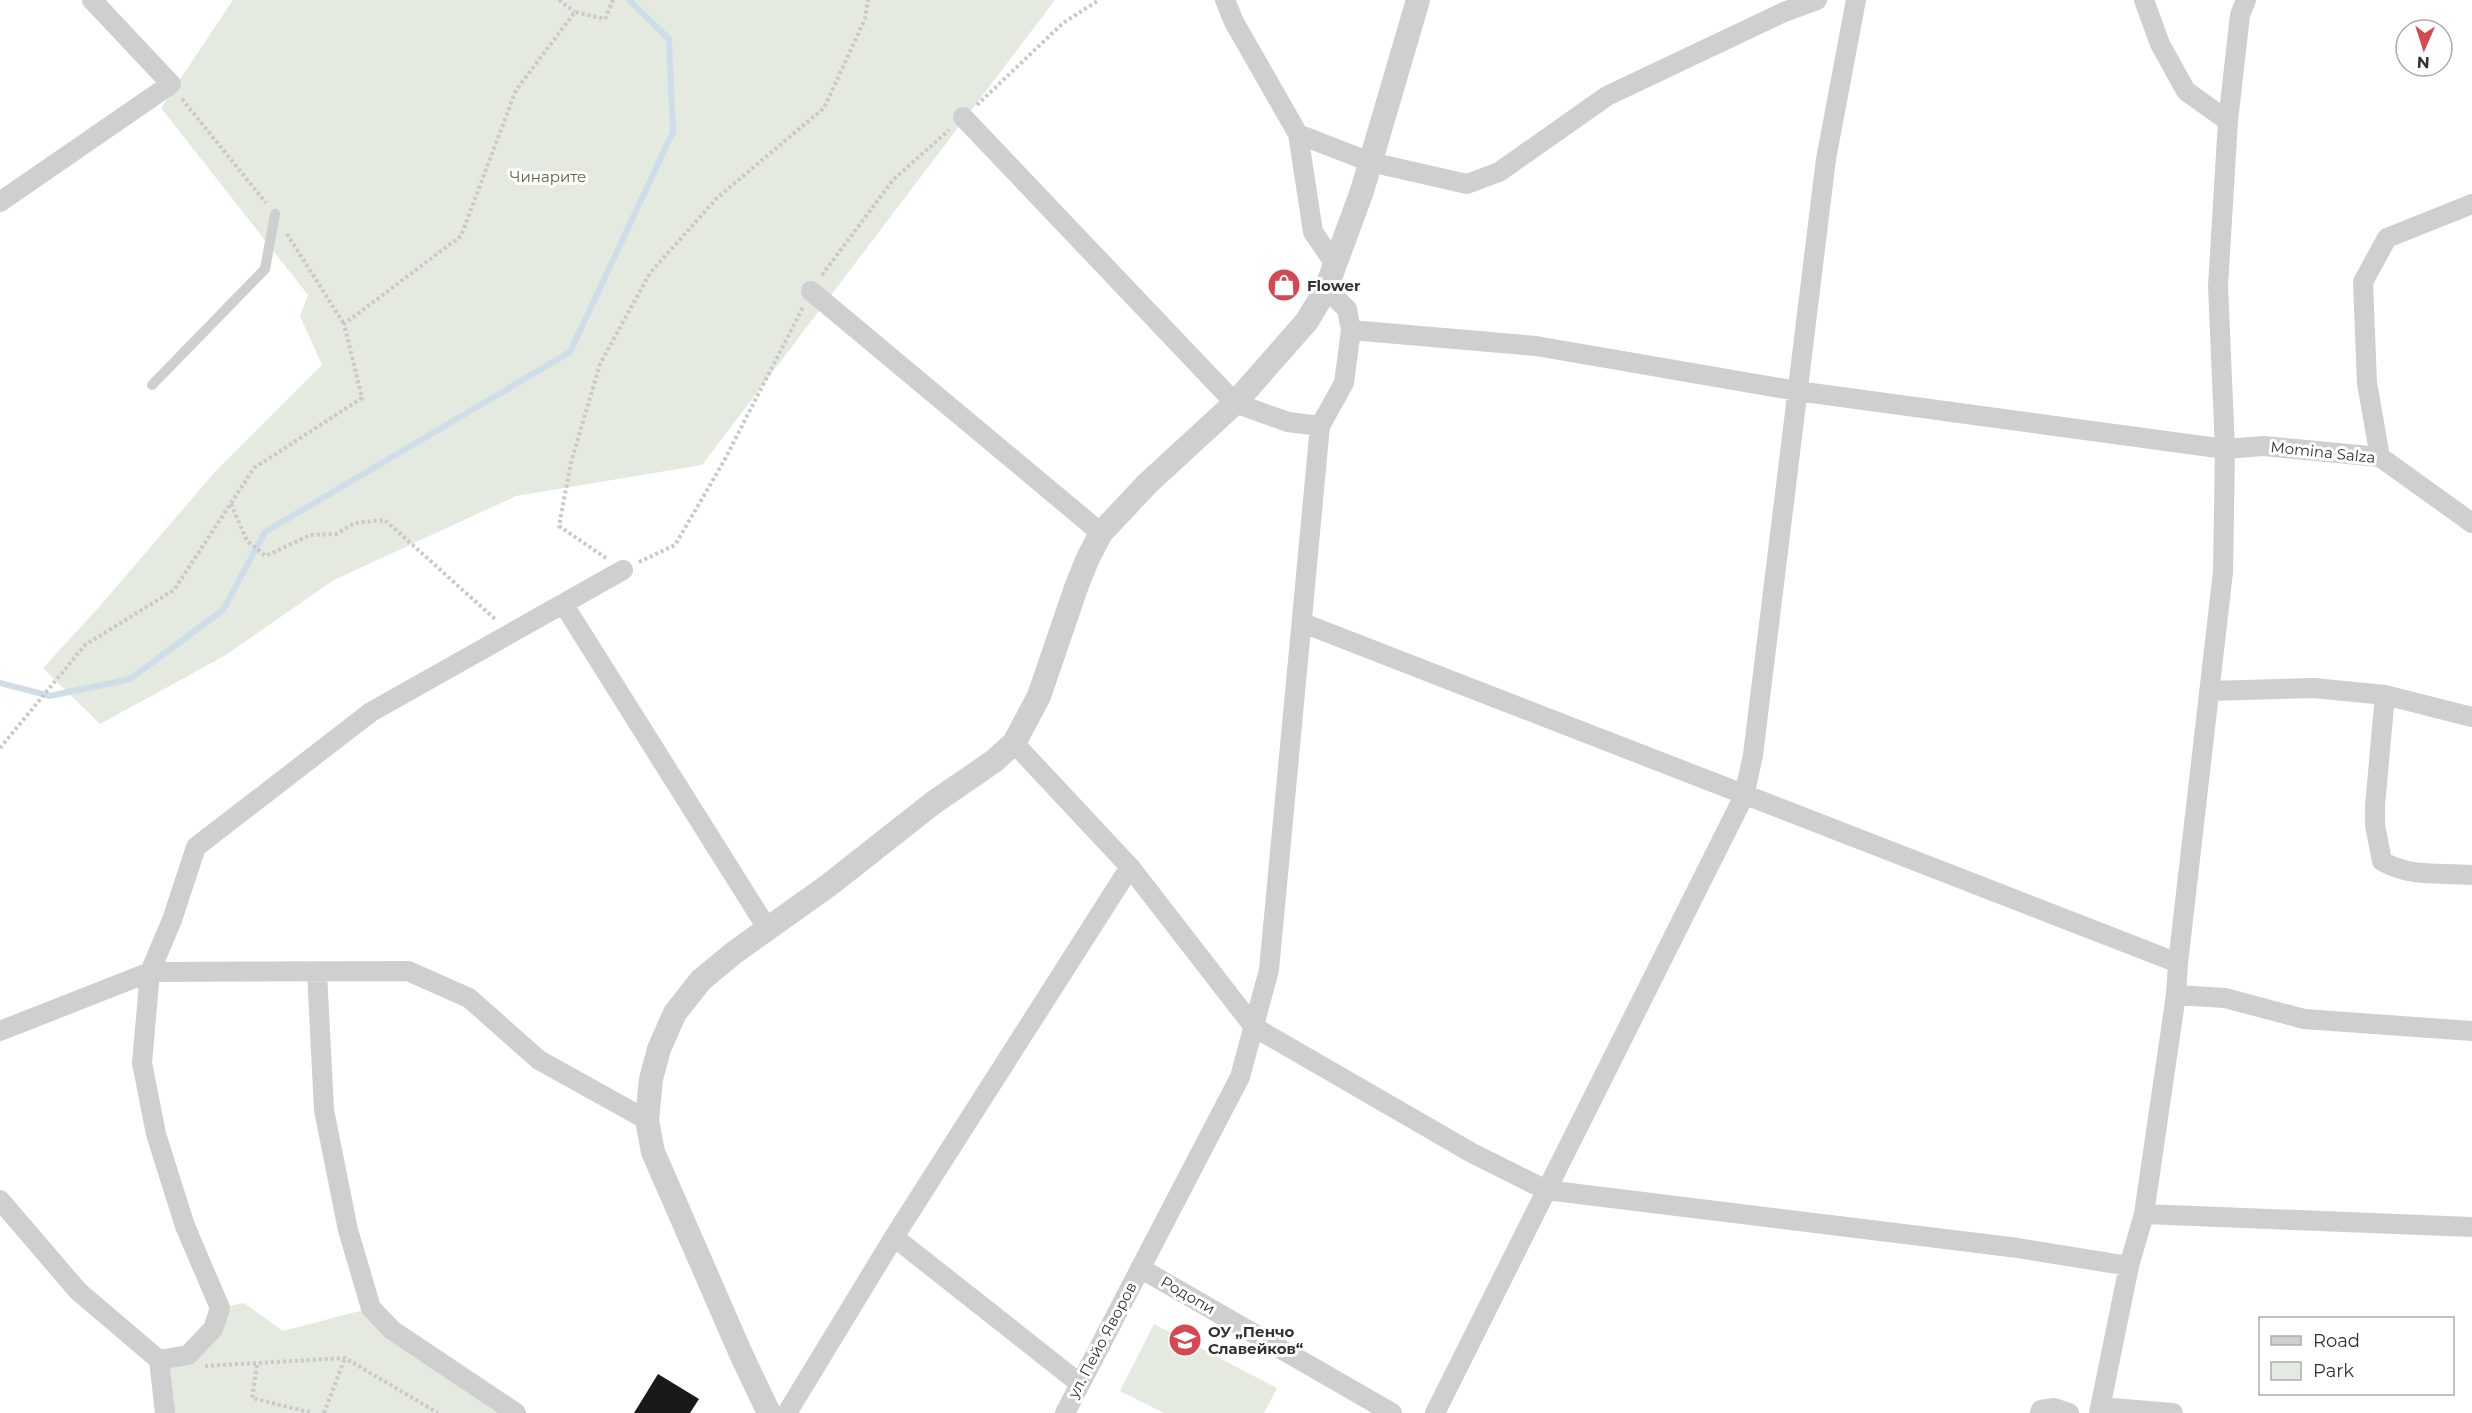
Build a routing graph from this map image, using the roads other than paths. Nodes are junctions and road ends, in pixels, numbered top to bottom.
1 (92, 0) edge
2 (1225, 0) edge
3 (1418, 0) edge
4 (1817, 0) edge
5 (1856, 0) edge
6 (2144, 0) edge
7 (2246, 0) edge
8 (963, 117) road end
9 (2228, 121) junction
10 (1298, 134) junction
11 (1370, 162) junction
12 (0, 202) edge
13 (2472, 204) edge
14 (275, 214) road end
15 (1335, 264) junction
16 (1326, 289) junction
17 (811, 291) road end
18 (1351, 330) junction
19 (152, 385) dead end
20 (1797, 391) junction
21 (1235, 402) junction
22 (1320, 426) junction
23 (2224, 449) junction
24 (2380, 457) junction
25 (2472, 523) edge
26 (1101, 533) junction
27 (623, 570) road end
28 (564, 604) junction
29 (1303, 623) junction
30 (2209, 692) junction
31 (2385, 695) junction
32 (2472, 717) edge
33 (1014, 743) junction
34 (1743, 796) junction
35 (1130, 867) junction
36 (2472, 875) edge
37 (767, 928) junction
38 (2178, 963) junction
39 (150, 972) junction
40 (316, 972) junction
41 (2176, 995) junction
42 (1254, 1028) junction
43 (0, 1031) edge
44 (2472, 1031) edge
45 (647, 1120) junction
46 (1546, 1190) junction
47 (0, 1200) edge
48 (2144, 1214) junction
49 (2472, 1227) edge
50 (894, 1237) junction
51 (2129, 1266) junction
52 (1140, 1268) junction
53 (159, 1360) junction
54 (1079, 1383) junction
55 (2099, 1410) edge
56 (165, 1413) edge
57 (516, 1413) edge
58 (769, 1413) edge
59 (787, 1413) edge
60 (1065, 1413) edge
61 (1392, 1413) edge
62 (1435, 1413) edge
63 (2040, 1413) edge
64 (2069, 1413) edge
65 (2173, 1413) edge

1 - 12 street
2 - 10 street
3 - 11 street
4 - 11 street
5 - 20 street
6 - 9 street
7 - 9 street
8 - 21 street
9 - 23 street
10 - 11 street
10 - 15 street
11 - 15 street
13 - 24 street
14 - 19 lane
15 - 16 street
16 - 18 street
16 - 21 street
17 - 26 street
18 - 20 street, Momina Salza
18 - 22 street
20 - 23 street, Momina Salza
20 - 34 street
21 - 22 street
21 - 26 street
22 - 29 street, ул. Пейо Яворов
23 - 24 street, Momina Salza
23 - 30 street
24 - 25 street, Momina Salza
26 - 33 street
27 - 28 street
28 - 37 street
28 - 39 street
29 - 34 street
29 - 42 street, ул. Пейо Яворов
30 - 31 street
30 - 38 street
31 - 32 street
31 - 36 street
33 - 35 street
33 - 37 street
34 - 38 street
34 - 46 street
35 - 42 street
35 - 50 street
37 - 45 street
38 - 41 street
39 - 40 street
39 - 43 street
39 - 53 street
40 - 45 street
40 - 57 street
41 - 44 street
41 - 48 street
42 - 46 street
42 - 52 street, ул. Пейо Яворов
45 - 58 street
46 - 51 street
46 - 62 street
47 - 53 street
48 - 49 street
48 - 51 street
50 - 54 street
50 - 59 street
51 - 55 street
52 - 54 street, ул. Пейо Яворов
52 - 61 street, Родопи
53 - 56 street
54 - 60 street, ул. Пейо Яворов
55 - 65 street
63 - 64 street

